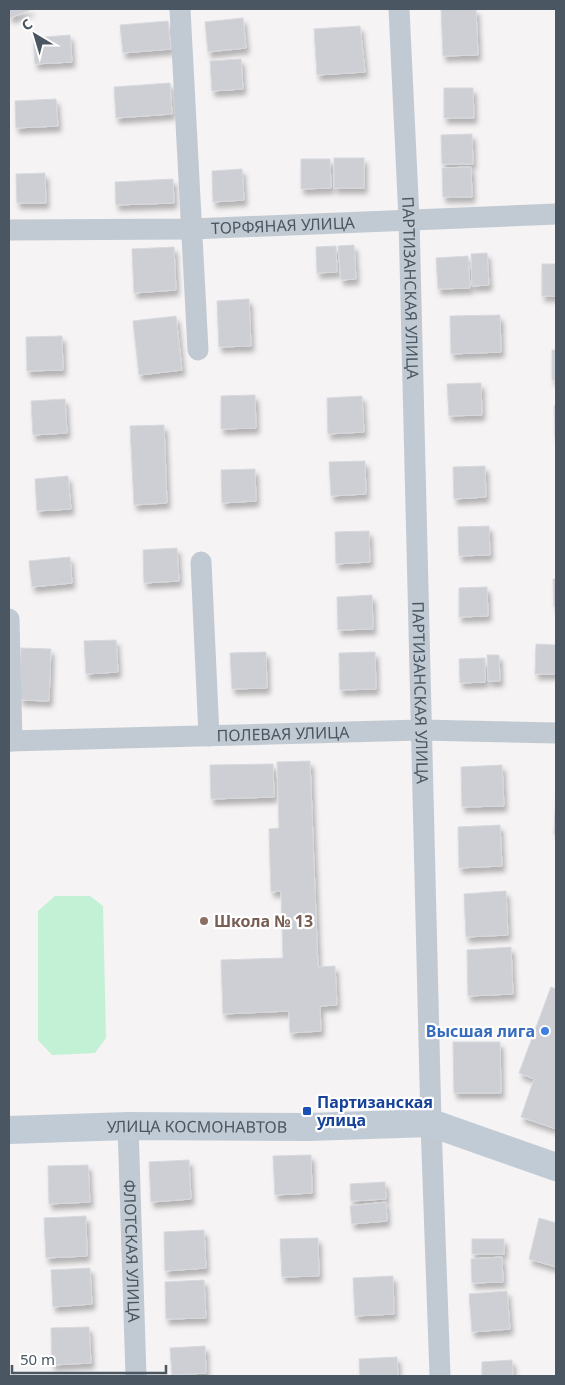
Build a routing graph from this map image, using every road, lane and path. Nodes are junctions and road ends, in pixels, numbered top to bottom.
1 (180, 9) edge
2 (399, 9) edge
3 (556, 214) edge
4 (408, 219) junction
5 (192, 229) junction
6 (9, 230) edge
7 (198, 350) dead end
8 (201, 562) dead end
9 (9, 618) edge
10 (421, 730) junction
11 (556, 733) edge
12 (209, 736) junction
13 (10, 741) edge
14 (431, 1123) junction
15 (128, 1126) junction
16 (9, 1130) edge
17 (556, 1167) edge
18 (136, 1376) edge
19 (440, 1376) edge

1 - 5 street
2 - 4 street, ПАРТИЗАНСКАЯ УЛИЦА
3 - 4 street, ТОРФЯНАЯ УЛИЦА
4 - 5 street, ТОРФЯНАЯ УЛИЦА
4 - 10 street, ПАРТИЗАНСКАЯ УЛИЦА
5 - 6 street, ТОРФЯНАЯ УЛИЦА
5 - 7 street
8 - 12 street
9 - 13 street
10 - 11 street, ПОЛЕВАЯ УЛИЦА
10 - 12 street, ПОЛЕВАЯ УЛИЦА
10 - 14 street, ПАРТИЗАНСКАЯ УЛИЦА
12 - 13 street, ПОЛЕВАЯ УЛИЦА
14 - 15 street, УЛИЦА КОСМОНАВТОВ
14 - 17 street, УЛИЦА КОСМОНАВТОВ
14 - 19 street, ПАРТИЗАНСКАЯ УЛИЦА
15 - 16 street, УЛИЦА КОСМОНАВТОВ
15 - 18 street, ФЛОТСКАЯ УЛИЦА

